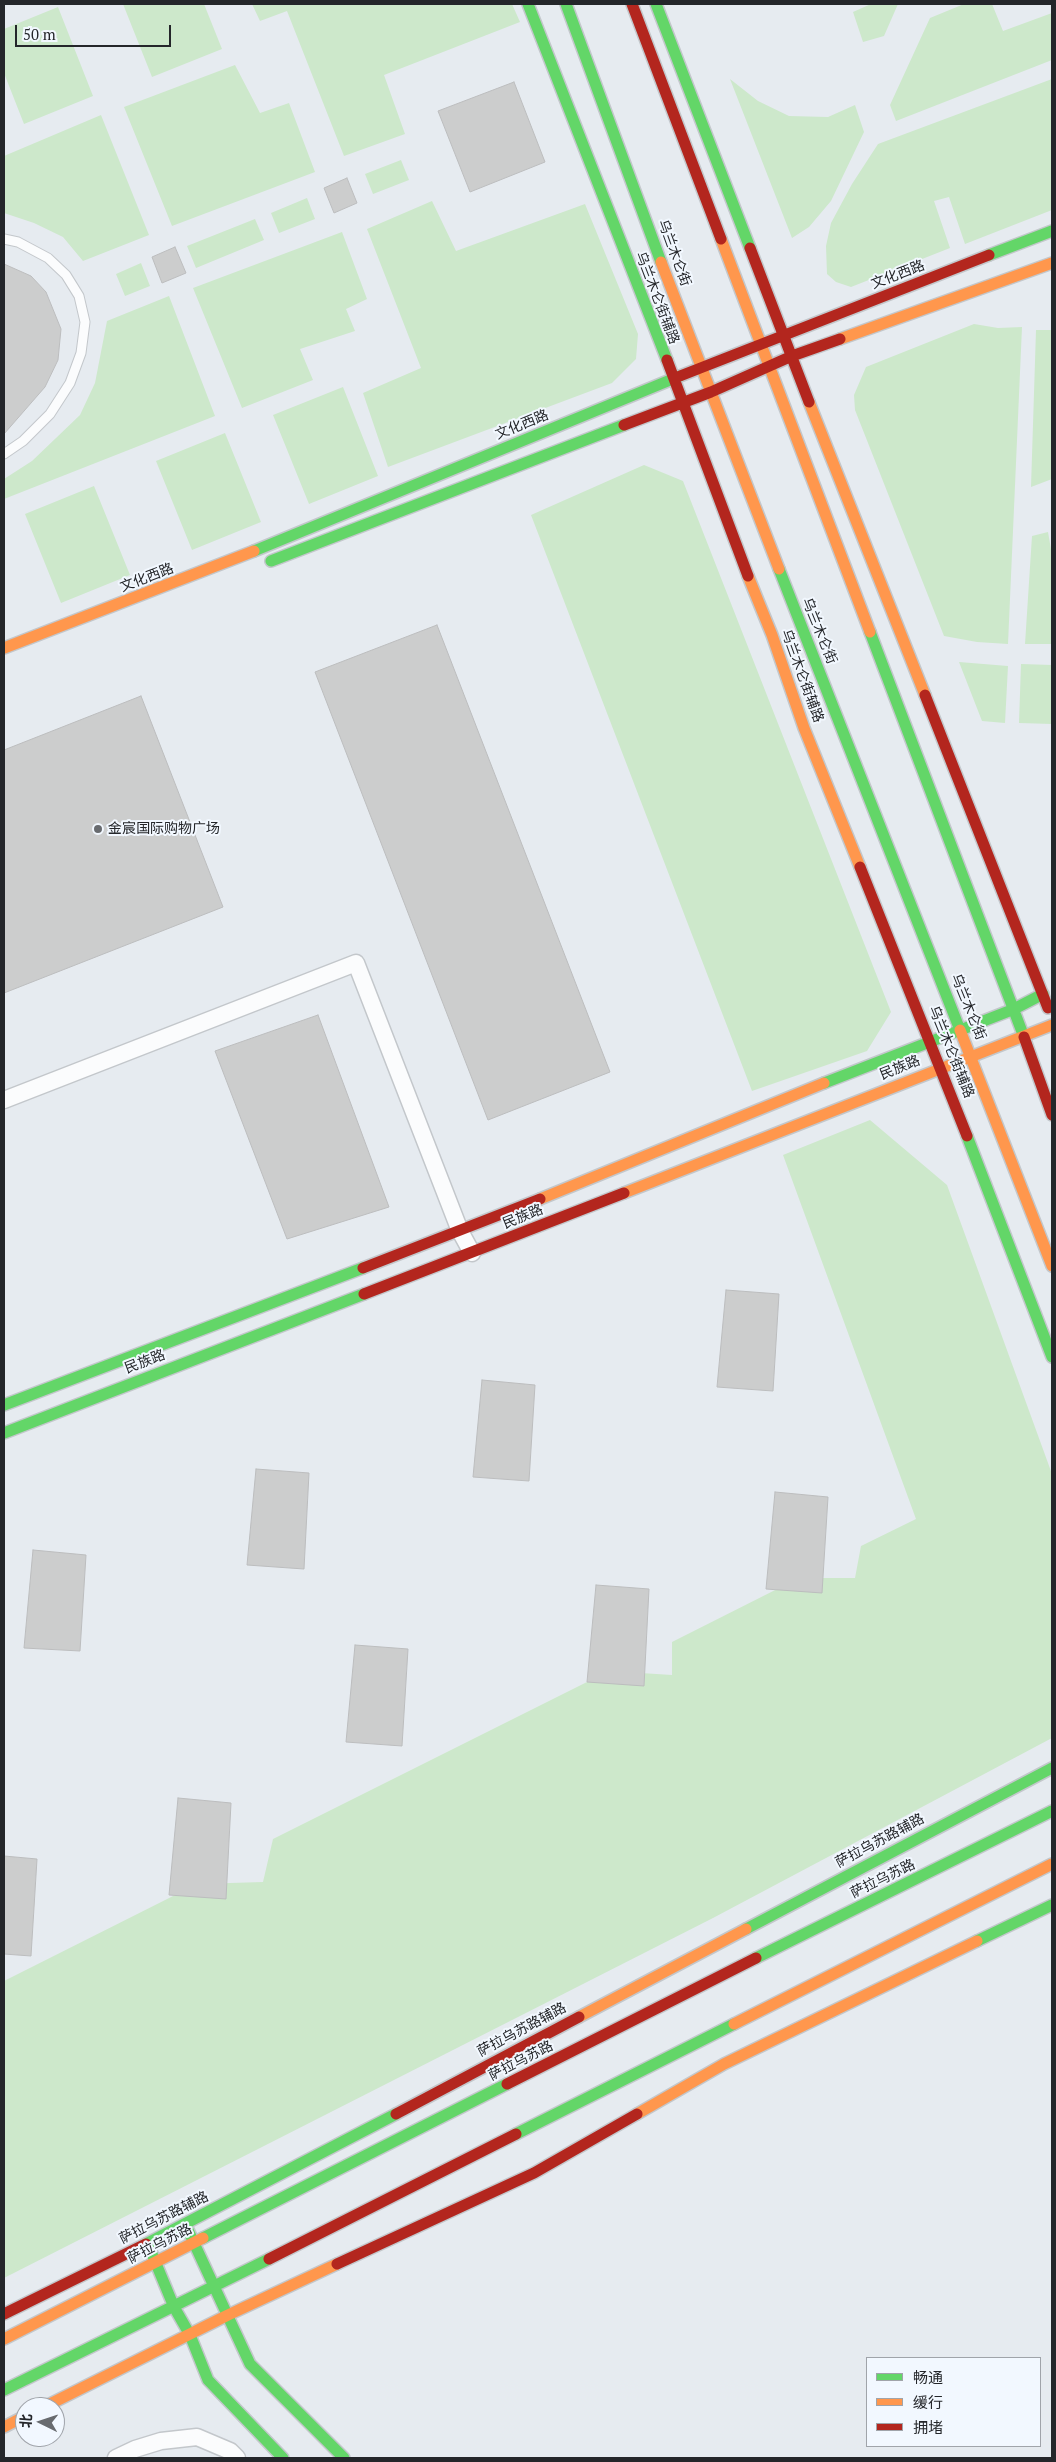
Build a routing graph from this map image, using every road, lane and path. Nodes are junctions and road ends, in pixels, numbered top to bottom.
1 (528, 4) edge
2 (566, 4) edge
3 (632, 4) edge
4 (656, 4) edge
5 (1052, 231) edge
6 (4, 239) edge
7 (1052, 263) edge
8 (784, 336) junction
9 (762, 342) junction
10 (792, 356) junction
11 (770, 367) junction
12 (700, 368) junction
13 (672, 380) junction
14 (711, 392) junction
15 (683, 402) junction
16 (4, 454) edge
17 (264, 564) dead end
18 (4, 648) edge
19 (1043, 994) junction
20 (1014, 1009) junction
21 (1052, 1019) edge
22 (1052, 1025) edge
23 (960, 1030) junction
24 (1023, 1037) junction
25 (930, 1040) junction
26 (971, 1056) junction
27 (941, 1067) junction
28 (4, 1100) edge
29 (1052, 1115) edge
30 (460, 1231) junction
31 (472, 1253) junction
32 (1052, 1266) edge
33 (1052, 1357) edge
34 (4, 1405) edge
35 (4, 1433) edge
36 (1052, 1768) edge
37 (1052, 1811) edge
38 (1052, 1864) edge
39 (1052, 1906) edge
40 (185, 2225) junction
41 (147, 2243) junction
42 (195, 2243) junction
43 (157, 2263) junction
44 (214, 2286) junction
45 (174, 2307) junction
46 (4, 2314) edge
47 (228, 2315) junction
48 (190, 2335) junction
49 (4, 2339) edge
50 (4, 2390) edge
51 (64, 2397) edge
52 (116, 2458) edge
53 (238, 2458) edge
54 (283, 2458) edge
55 (344, 2458) edge

1 - 13 street, 乌兰木仑街辅路
2 - 12 street, 乌兰木仑街
3 - 9 street
4 - 8 street
5 - 8 street, 文化西路
6 - 16 lane
7 - 10 street
8 - 9 street, 文化西路
8 - 10 street
9 - 11 street
9 - 12 street, 文化西路
10 - 11 street
10 - 19 street
11 - 14 street
11 - 20 street
12 - 13 street, 文化西路
12 - 14 street, 乌兰木仑街
13 - 15 street, 乌兰木仑街辅路
13 - 18 street, 文化西路
14 - 15 street
14 - 23 street, 乌兰木仑街
15 - 17 street
15 - 25 street, 乌兰木仑街辅路
19 - 20 street, 民族路
19 - 21 street
20 - 23 street, 民族路
20 - 24 street
22 - 24 street, 民族路
23 - 25 street, 民族路
23 - 26 street, 乌兰木仑街
24 - 26 street, 民族路
24 - 29 street
25 - 27 street, 乌兰木仑街辅路
25 - 30 street, 民族路
26 - 27 street, 民族路
26 - 32 street, 乌兰木仑街
27 - 31 street, 民族路
27 - 33 street, 乌兰木仑街辅路
28 - 30 street
30 - 31 street
30 - 34 street, 民族路
31 - 35 street, 民族路
36 - 40 street, 萨拉乌苏路辅路
37 - 42 street, 萨拉乌苏路
38 - 44 street
39 - 47 street
40 - 41 street, 萨拉乌苏路辅路
40 - 42 street
41 - 43 street
41 - 46 street, 萨拉乌苏路辅路
42 - 43 street, 萨拉乌苏路
42 - 44 street
43 - 45 street
43 - 49 street, 萨拉乌苏路
44 - 45 street
44 - 47 street
45 - 48 street
45 - 50 street
47 - 48 street
47 - 55 street
48 - 51 street
48 - 54 street
52 - 53 street

